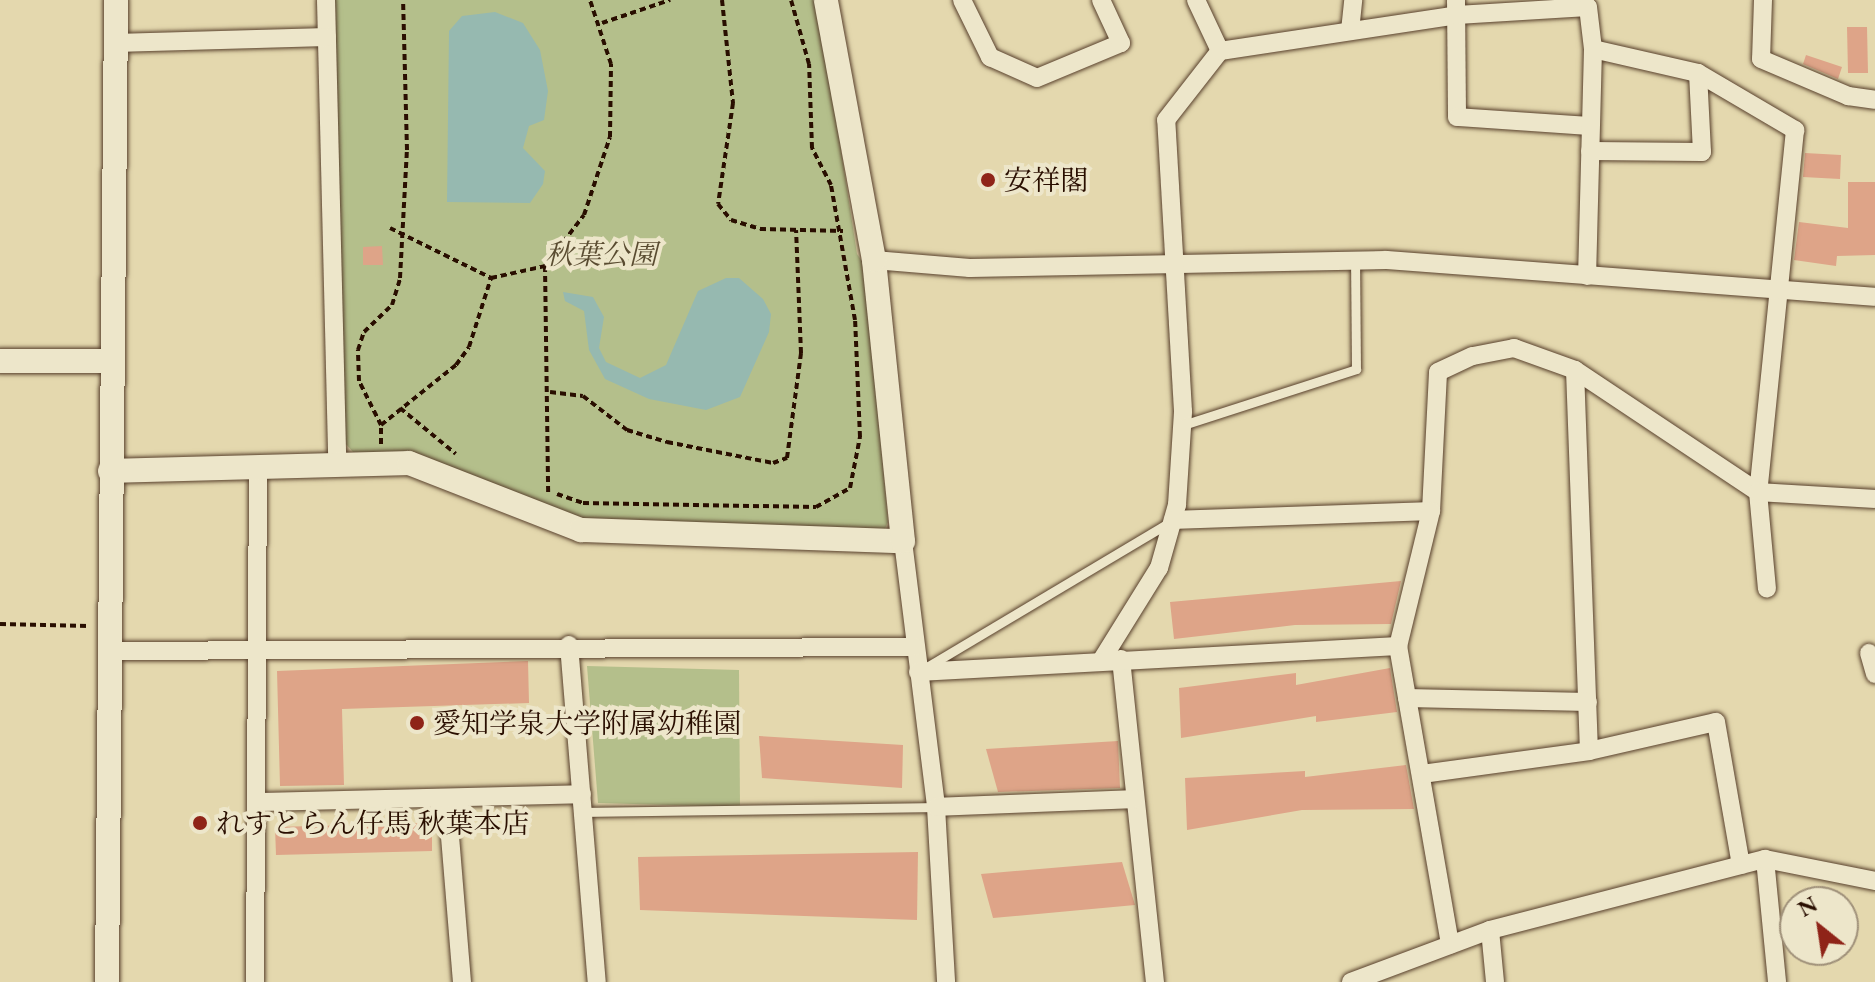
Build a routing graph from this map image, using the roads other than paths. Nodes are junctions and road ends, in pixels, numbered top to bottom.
1 (116, 0) edge
2 (326, 0) edge
3 (826, 0) edge
4 (962, 0) edge
5 (1101, 0) edge
6 (1196, 0) edge
7 (1353, 0) edge
8 (1763, 0) edge
9 (1588, 4) edge
10 (1456, 8) edge
11 (1350, 31) junction
12 (327, 37) junction
13 (115, 43) junction
14 (1593, 49) junction
15 (1220, 51) junction
16 (1698, 73) junction
17 (1875, 100) edge
18 (1588, 126) junction
19 (1590, 151) junction
20 (874, 260) junction
21 (1355, 262) junction
22 (1171, 263) junction
23 (1587, 276) junction
24 (1782, 289) junction
25 (1875, 297) edge
26 (0, 361) edge
27 (111, 361) junction
28 (1575, 370) junction
29 (1182, 425) junction
30 (337, 461) junction
31 (258, 465) junction
32 (110, 471) junction
33 (1758, 492) junction
34 (1875, 499) edge
35 (1431, 511) junction
36 (1173, 520) junction
37 (903, 541) junction
38 (1767, 589) dead end
39 (112, 639) junction
40 (569, 645) junction
41 (1398, 646) junction
42 (914, 647) junction
43 (259, 648) junction
44 (1869, 653) dead end
45 (1121, 659) junction
46 (1101, 661) junction
47 (918, 672) junction
48 (1875, 674) edge
49 (1407, 698) junction
50 (1588, 702) junction
51 (1589, 751) junction
52 (1422, 774) junction
53 (1134, 799) junction
54 (447, 800) junction
55 (260, 802) junction
56 (583, 803) junction
57 (936, 807) junction
58 (1765, 859) junction
59 (1741, 865) junction
60 (1872, 876) edge
61 (1490, 930) junction
62 (1450, 945) junction
63 (107, 982) edge
64 (255, 982) edge
65 (462, 982) edge
66 (597, 982) edge
67 (946, 982) edge
68 (1155, 982) edge
69 (1351, 982) edge
70 (1495, 982) edge
71 (1777, 982) edge

1 - 13 street
2 - 12 street
3 - 20 street
4 - 5 street
6 - 15 street
7 - 11 street
8 - 17 street
9 - 10 street
9 - 14 street
10 - 11 street
10 - 18 street
11 - 15 street
12 - 13 street
12 - 30 street
13 - 27 street
14 - 16 street
14 - 18 street
15 - 22 street
16 - 19 street
16 - 24 street
18 - 19 street
19 - 23 street
20 - 22 street
20 - 37 street
21 - 22 street
21 - 23 street
21 - 29 lane
22 - 29 street
23 - 24 street
24 - 25 street
24 - 33 street
26 - 27 street
27 - 32 street
28 - 33 street
28 - 35 street
28 - 50 street
29 - 36 street
30 - 31 street
30 - 37 street
31 - 32 street
31 - 43 street
32 - 39 street
33 - 34 street
33 - 38 street
35 - 36 street
35 - 41 street
36 - 46 street
36 - 47 lane
37 - 42 street
39 - 43 street
39 - 63 street
40 - 42 street
40 - 43 street
40 - 56 street
41 - 45 street
41 - 49 street
42 - 47 street
43 - 55 street
44 - 48 street
45 - 46 street
45 - 53 street
46 - 47 street
47 - 57 street
49 - 50 street
49 - 52 street
50 - 51 street
51 - 52 street
51 - 59 street
52 - 62 street
53 - 57 street
53 - 68 street
54 - 55 street
54 - 56 street
54 - 65 street
55 - 64 street
56 - 57 lane
56 - 66 street
57 - 67 street
58 - 59 street
58 - 60 street
58 - 71 street
59 - 61 street
61 - 62 street
61 - 70 street
62 - 69 street

